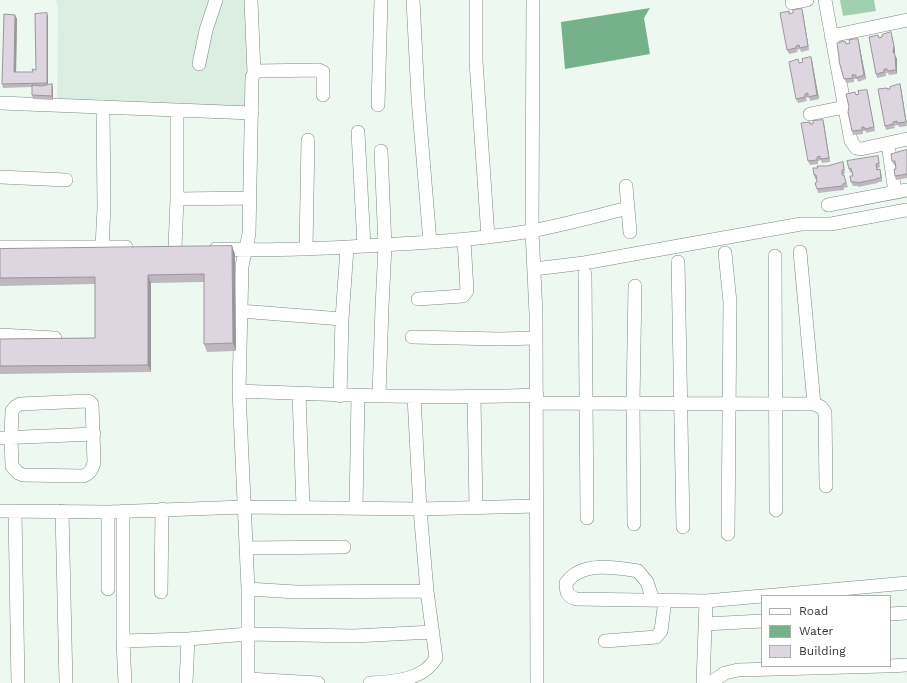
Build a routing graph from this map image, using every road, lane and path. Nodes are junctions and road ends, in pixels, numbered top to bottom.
1 (216, 0) edge
2 (251, 0) edge
3 (381, 0) edge
4 (413, 0) edge
5 (476, 0) edge
6 (533, 0) edge
7 (807, 0) edge
8 (825, 0) edge
9 (792, 3) dead end
10 (907, 20) edge
11 (831, 36) junction
12 (199, 64) dead end
13 (254, 73) junction
14 (324, 95) dead end
15 (0, 103) edge
16 (378, 105) dead end
17 (103, 107) junction
18 (845, 107) junction
19 (177, 111) junction
20 (252, 113) junction
21 (810, 114) dead end
22 (358, 132) dead end
23 (308, 140) dead end
24 (907, 140) edge
25 (888, 144) junction
26 (381, 151) dead end
27 (0, 177) edge
28 (66, 180) dead end
29 (626, 186) dead end
30 (901, 191) edge
31 (250, 198) junction
32 (178, 199) junction
33 (828, 205) dead end
34 (628, 208) junction
35 (907, 210) edge
36 (532, 231) junction
37 (630, 232) dead end
38 (488, 238) junction
39 (464, 239) junction
40 (430, 242) junction
41 (0, 246) edge
42 (364, 246) junction
43 (385, 246) junction
44 (102, 247) junction
45 (138, 247) edge
46 (160, 247) edge
47 (175, 247) junction
48 (190, 248) edge
49 (206, 248) edge
50 (346, 248) junction
51 (306, 249) junction
52 (246, 250) junction
53 (800, 252) dead end
54 (725, 253) dead end
55 (775, 256) dead end
56 (678, 262) dead end
57 (534, 269) junction
58 (585, 274) dead end
59 (635, 286) dead end
60 (418, 299) dead end
61 (240, 311) junction
62 (342, 319) junction
63 (0, 336) edge
64 (412, 337) dead end
65 (55, 338) edge
66 (536, 338) junction
67 (239, 391) junction
68 (299, 394) junction
69 (379, 395) junction
70 (340, 396) junction
71 (358, 396) junction
72 (414, 397) junction
73 (474, 398) junction
74 (537, 399) junction
75 (586, 403) junction
76 (633, 403) junction
77 (681, 403) junction
78 (730, 404) junction
79 (776, 404) junction
80 (814, 404) junction
81 (94, 434) junction
82 (6, 438) edge
83 (826, 486) dead end
84 (537, 506) junction
85 (244, 507) junction
86 (303, 507) junction
87 (476, 507) junction
88 (356, 508) junction
89 (162, 509) junction
90 (420, 509) junction
91 (776, 510) dead end
92 (0, 511) edge
93 (15, 511) junction
94 (62, 511) junction
95 (123, 511) junction
96 (108, 512) junction
97 (587, 518) dead end
98 (634, 524) dead end
99 (682, 527) dead end
100 (728, 534) dead end
101 (344, 547) dead end
102 (246, 548) junction
103 (907, 583) edge
104 (108, 589) dead end
105 (248, 589) junction
106 (427, 591) junction
107 (161, 592) dead end
108 (774, 595) edge
109 (761, 596) edge
110 (659, 600) junction
111 (706, 601) junction
112 (907, 613) edge
113 (891, 614) edge
114 (761, 621) edge
115 (705, 624) junction
116 (433, 632) junction
117 (248, 634) junction
118 (188, 639) junction
119 (123, 641) junction
120 (605, 641) dead end
121 (907, 665) edge
122 (891, 666) edge
123 (848, 667) edge
124 (248, 681) edge
125 (18, 683) edge
126 (66, 683) edge
127 (125, 683) edge
128 (186, 683) edge
129 (302, 683) edge
130 (318, 683) edge
131 (370, 683) edge
132 (537, 683) edge
133 (702, 683) edge
134 (710, 683) edge

1 - 12 street
2 - 13 street
3 - 16 street
4 - 40 street
5 - 38 street
6 - 36 street
7 - 9 street
8 - 11 street
10 - 11 street
11 - 18 street
13 - 14 street
13 - 20 street
15 - 17 street
17 - 19 street
17 - 44 street
18 - 21 street
18 - 25 street
19 - 20 street
19 - 32 street
20 - 31 street
22 - 42 street
23 - 51 street
24 - 25 street
25 - 30 street
26 - 43 street
27 - 28 street
29 - 34 street
30 - 33 street
31 - 32 street
31 - 52 street
32 - 47 street
34 - 36 street
34 - 37 street
35 - 57 street
36 - 38 street
36 - 57 street
38 - 39 street
39 - 40 street
39 - 60 street
40 - 43 street
41 - 44 street
42 - 43 street
42 - 50 street
43 - 69 street
44 - 45 street
46 - 47 street
47 - 48 street
49 - 52 street
50 - 51 street
50 - 62 street
51 - 52 street
52 - 61 street
53 - 80 street
54 - 78 street
55 - 79 street
56 - 77 street
57 - 66 street
58 - 75 street
59 - 76 street
61 - 62 street
61 - 67 street
62 - 70 street
63 - 65 street
64 - 66 street
66 - 74 street
67 - 68 street
67 - 85 street
68 - 70 street
68 - 86 street
69 - 71 street
69 - 72 street
70 - 71 street
71 - 88 street
72 - 73 street
72 - 90 street
73 - 74 street
73 - 87 street
74 - 75 street
74 - 84 street
75 - 76 street
75 - 97 street
76 - 77 street
76 - 98 street
77 - 78 street
77 - 99 street
78 - 79 street
78 - 100 street
79 - 80 street
79 - 91 street
80 - 83 street
81 - 82 street
81 - 82 street
81 - 82 street
84 - 87 street
84 - 132 street
85 - 86 street
85 - 89 street
85 - 102 street
86 - 88 street
87 - 90 street
88 - 90 street
89 - 95 street
89 - 107 street
90 - 106 street
92 - 93 street
93 - 94 street
93 - 125 street
94 - 96 street
94 - 126 street
95 - 96 street
95 - 119 street
96 - 104 street
101 - 102 street
102 - 105 street
103 - 108 street
105 - 106 street
105 - 117 street
106 - 116 street
109 - 111 street
110 - 110 street
110 - 111 street
110 - 120 street
111 - 115 street
112 - 113 street
114 - 115 street
115 - 133 street
116 - 117 street
116 - 131 street
117 - 118 street
117 - 124 street
118 - 119 street
118 - 128 street
119 - 127 street
121 - 122 street
123 - 134 street
124 - 129 street
129 - 130 street

